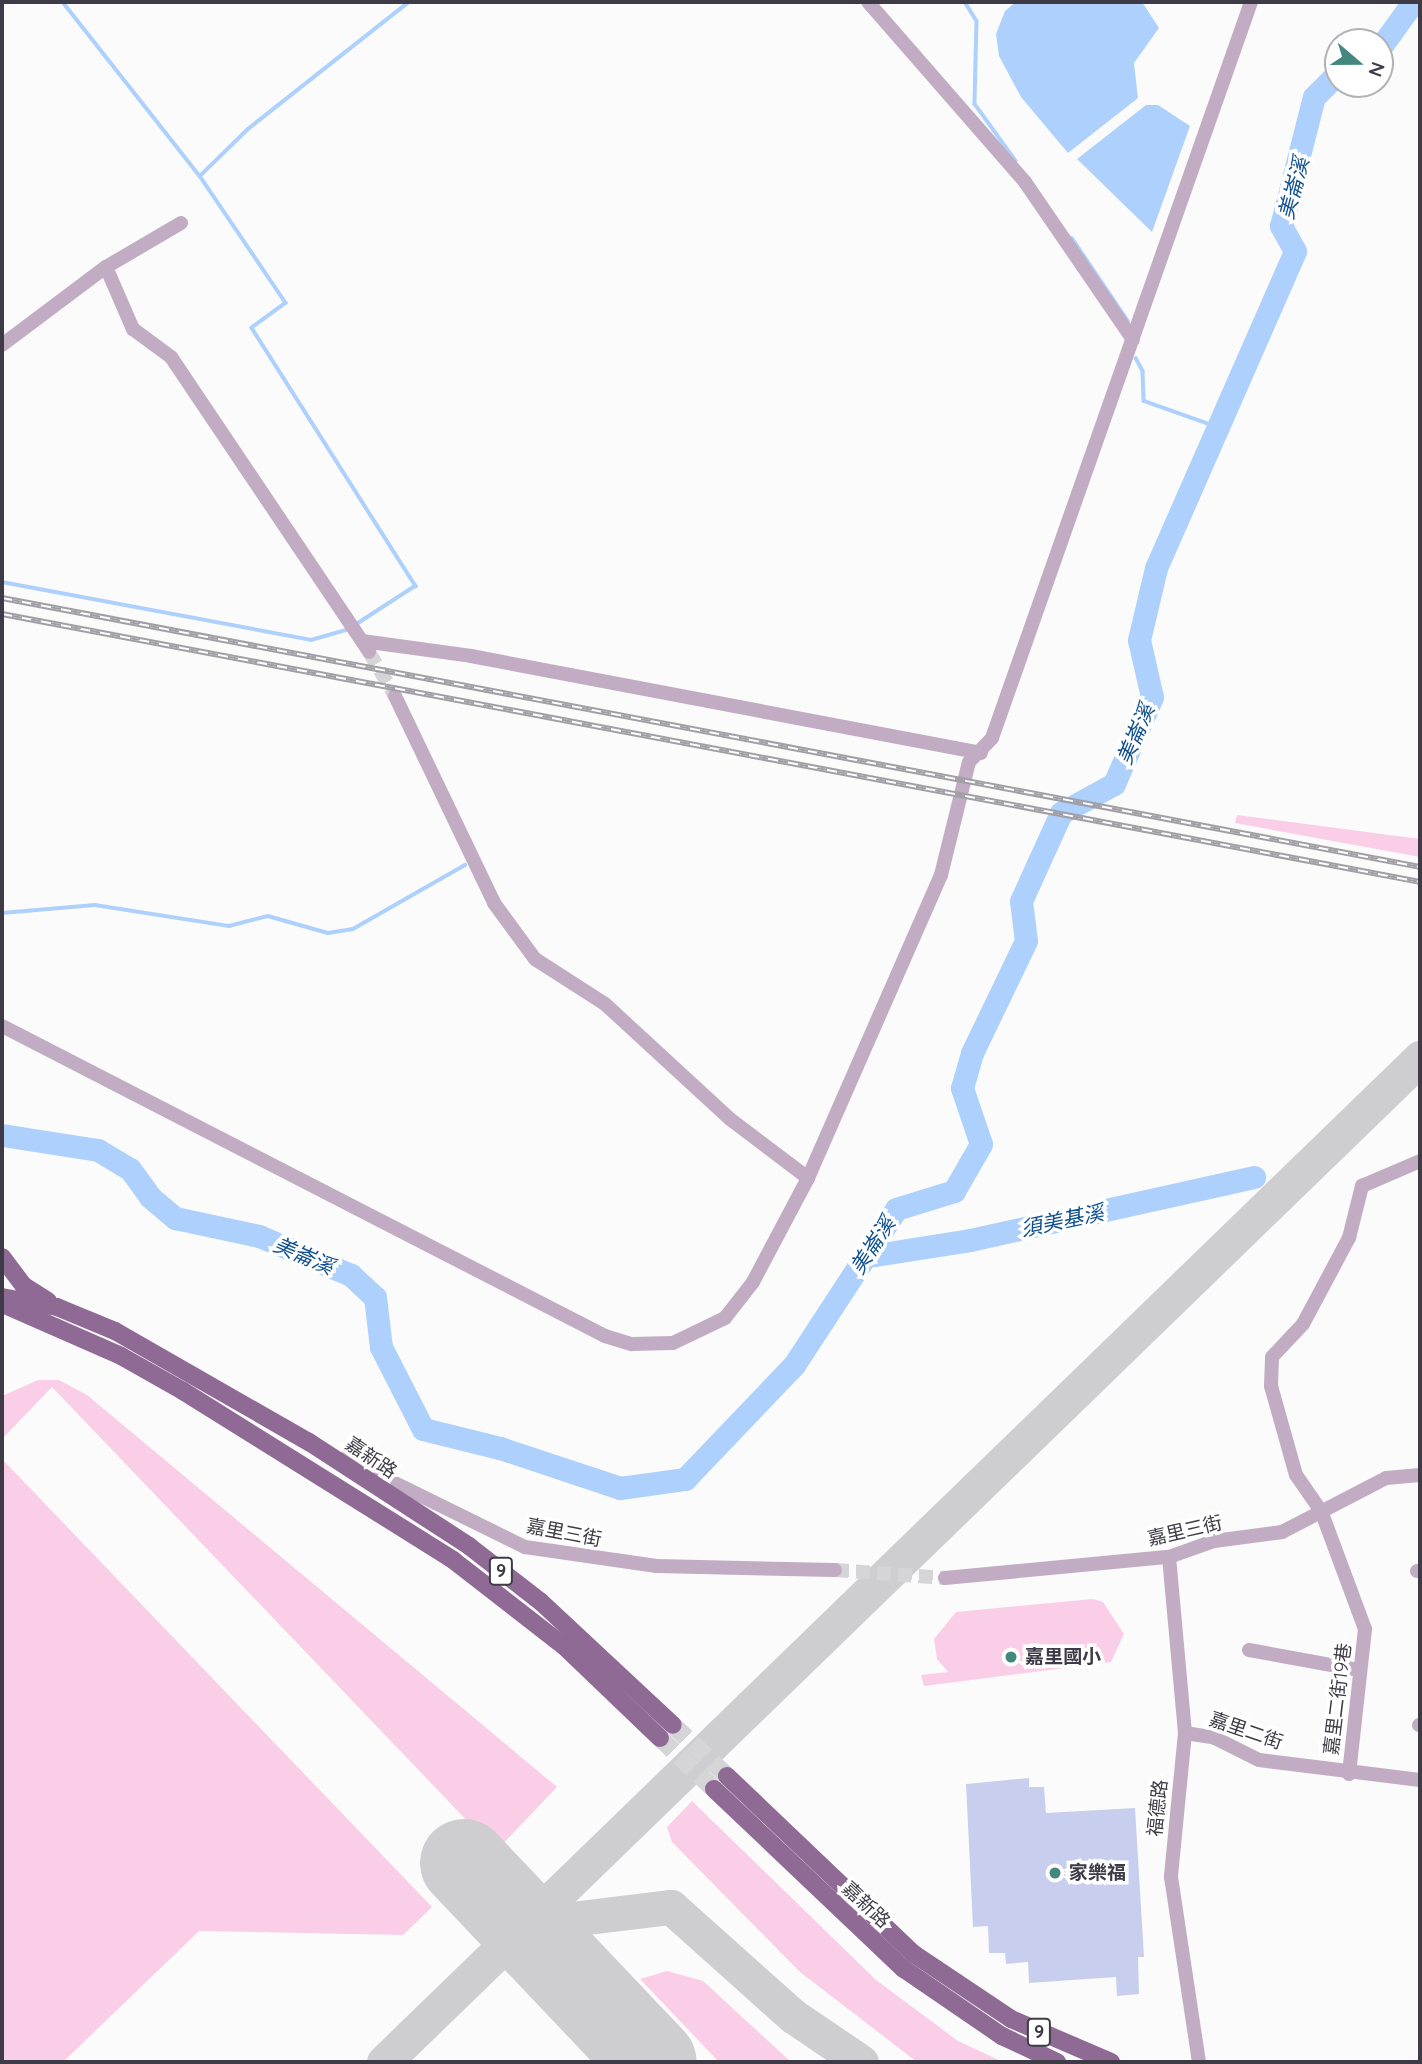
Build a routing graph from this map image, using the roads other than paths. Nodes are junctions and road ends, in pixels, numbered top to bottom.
1 (869, 2) edge
2 (1251, 2) edge
3 (181, 223) dead end
4 (106, 267) junction
5 (1133, 341) junction
6 (2, 345) edge
7 (395, 696) tunnel mouth
8 (981, 753) junction
9 (2, 1026) edge
10 (1420, 1161) edge
11 (808, 1178) junction
12 (2, 1257) edge
13 (2, 1297) edge
14 (2, 1303) edge
15 (57, 1307) junction
16 (309, 1442) junction
17 (1420, 1475) edge
18 (1321, 1511) junction
19 (1169, 1557) junction
20 (835, 1570) tunnel mouth
21 (944, 1578) tunnel mouth
22 (1249, 1650) dead end
23 (1359, 1670) junction
24 (674, 1725) tunnel mouth
25 (1185, 1733) junction
26 (660, 1738) tunnel mouth
27 (1349, 1774) junction
28 (727, 1776) tunnel mouth
29 (1420, 1780) edge
30 (714, 1789) tunnel mouth
31 (1057, 2062) edge
32 (1111, 2062) edge
33 (1199, 2062) edge

1 - 5 street
2 - 5 street
3 - 4 street
4 - 6 street
4 - 8 street
5 - 8 street
7 - 11 street
8 - 11 street
9 - 11 street
10 - 18 street, 嘉里二街19巷
12 - 15 main road
13 - 15 main road, 嘉新路 / 9
14 - 26 main road, 9
15 - 16 main road, 嘉新路 / 9
16 - 20 street, 嘉里三街
16 - 24 main road, 嘉新路 / 9
17 - 18 street, 嘉里三街
18 - 19 street, 嘉里三街
18 - 23 street, 嘉里二街19巷
19 - 21 street, 嘉里三街
19 - 25 street, 福德路
22 - 23 street
23 - 27 street, 嘉里二街19巷
25 - 27 street, 嘉里二街
25 - 33 street, 福德路
27 - 29 street, 嘉里二街
28 - 32 main road, 嘉新路 / 9
30 - 31 main road, 嘉新路 / 9

